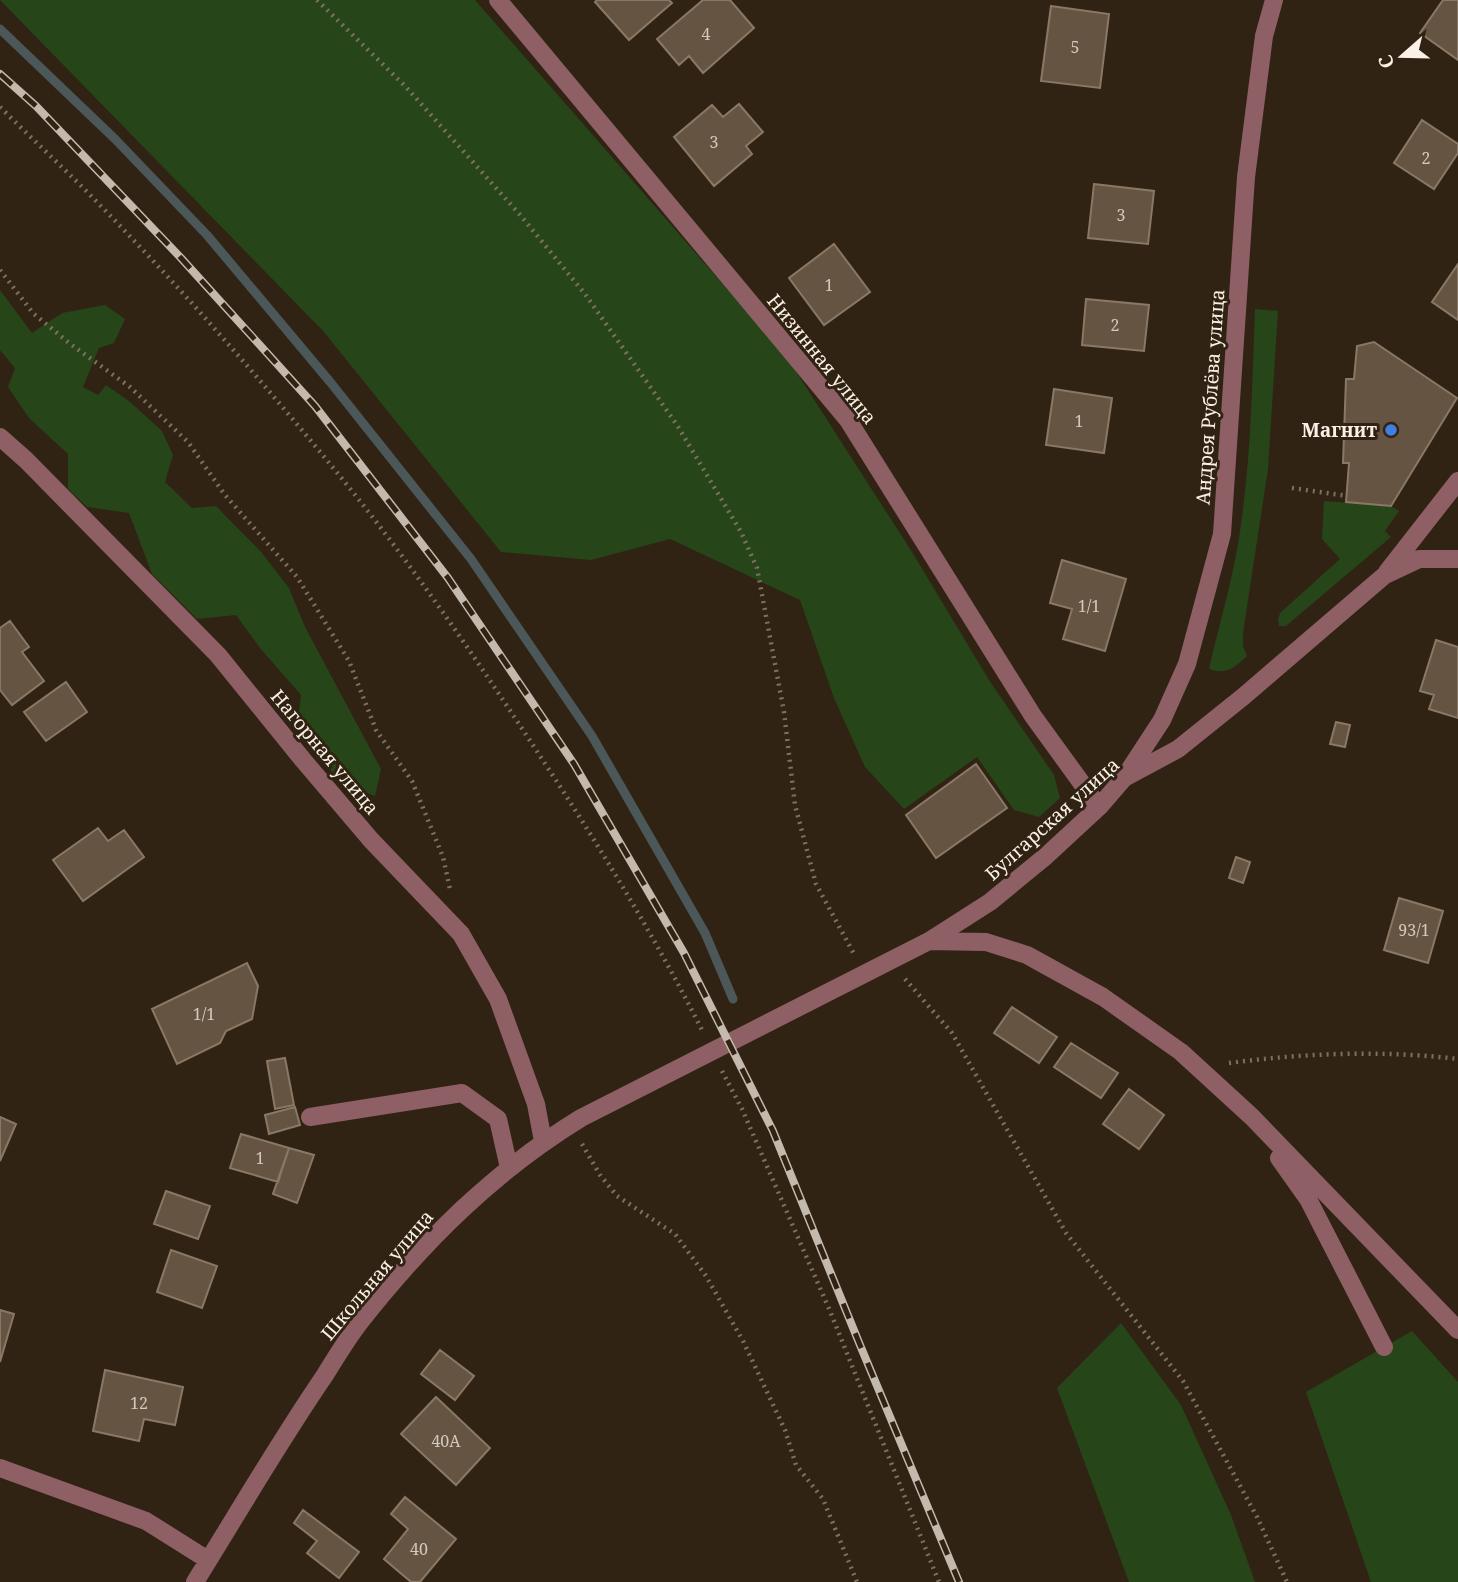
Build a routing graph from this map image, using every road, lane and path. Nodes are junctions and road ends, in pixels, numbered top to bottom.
1 (317, 0) edge
2 (498, 0) edge
3 (1274, 0) edge
4 (0, 107) edge
5 (0, 270) edge
6 (0, 437) edge
7 (1458, 481) edge
8 (1292, 488) dead end
9 (1347, 496) dead end
10 (1458, 559) edge
11 (1385, 575) junction
12 (1124, 778) junction
13 (1099, 807) junction
14 (452, 896) dead end
15 (929, 942) junction
16 (885, 964) junction
17 (865, 973) junction
18 (707, 1040) dead end
19 (1458, 1059) edge
20 (718, 1063) dead end
21 (1196, 1067) junction
22 (631, 1092) joint
23 (310, 1117) dead end
24 (1252, 1117) junction
25 (544, 1141) junction
26 (581, 1144) dead end
27 (509, 1168) junction
28 (1458, 1330) edge
29 (1384, 1347) dead end
30 (0, 1468) edge
31 (208, 1560) junction
32 (195, 1582) edge
33 (857, 1582) edge
34 (939, 1582) edge
35 (1287, 1582) edge

1 - 17 path
2 - 13 street, Низинная улица
3 - 12 street, Андрея Рублёва улица
4 - 18 path
5 - 14 path
6 - 25 street, Нагорная улица
7 - 11 street
8 - 9 path
10 - 11 street, Булгарская улица
11 - 12 street, Булгарская улица
12 - 13 street, Булгарская улица
13 - 15 street, Булгарская улица
15 - 16 street, Булгарская улица
15 - 21 street
16 - 17 street, Булгарская улица
16 - 35 path
17 - 22 street, Булгарская улица
19 - 21 path
20 - 34 path
21 - 24 street
22 - 25 street, Школьная улица
23 - 27 street
24 - 28 street
24 - 29 street
25 - 27 street, Школьная улица
26 - 33 path
27 - 31 street, Школьная улица
30 - 31 street
31 - 32 street, Школьная улица

